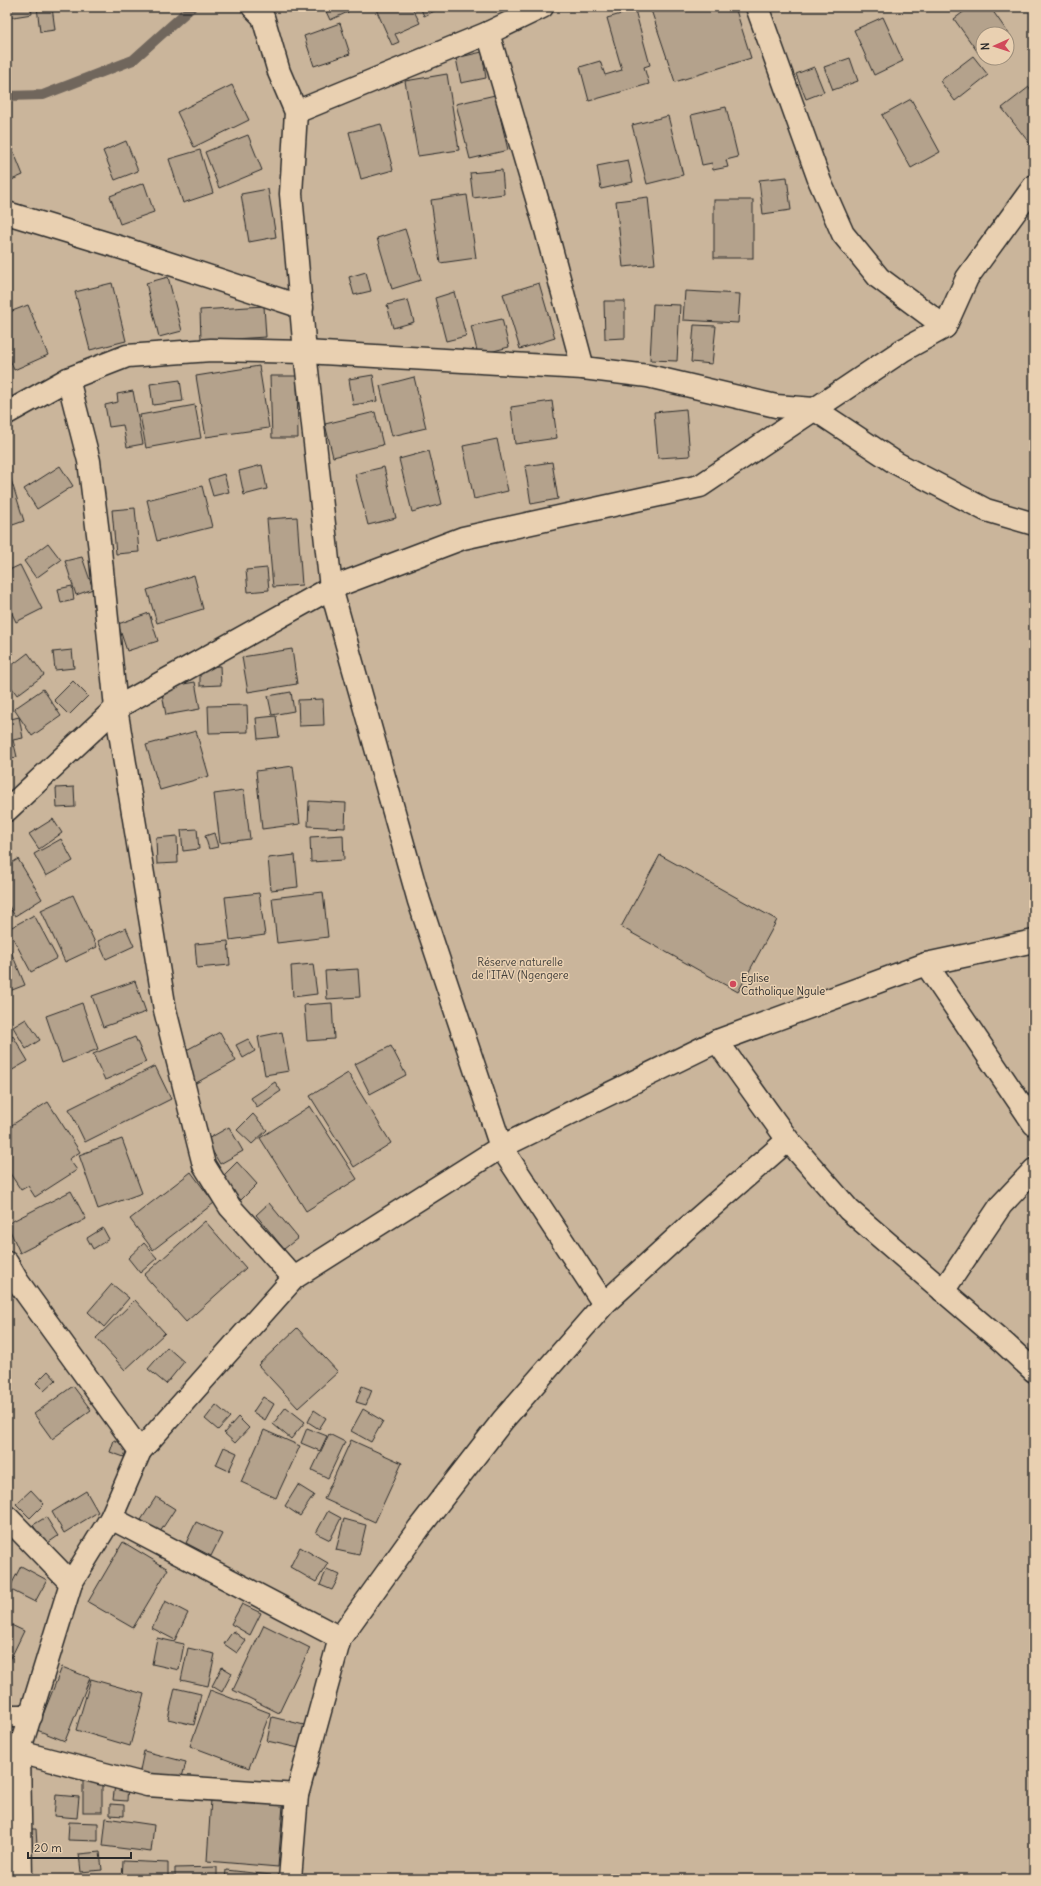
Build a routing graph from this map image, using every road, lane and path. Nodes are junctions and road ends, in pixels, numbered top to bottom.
1 (253, 7) edge
2 (542, 7) edge
3 (757, 7) edge
4 (488, 33) junction
5 (296, 112) junction
6 (1034, 186) edge
7 (7, 214) edge
8 (302, 307) junction
9 (945, 327) junction
10 (305, 352) junction
11 (583, 368) junction
12 (68, 380) junction
13 (814, 409) junction
14 (7, 413) edge
15 (1034, 524) edge
16 (331, 588) junction
17 (116, 708) junction
18 (7, 810) edge
19 (1034, 941) edge
20 (926, 964) junction
21 (717, 1041) junction
22 (1034, 1124) edge
23 (788, 1140) junction
24 (501, 1147) junction
25 (1034, 1170) edge
26 (7, 1263) edge
27 (294, 1278) junction
28 (943, 1291) junction
29 (604, 1304) junction
30 (1034, 1371) edge
31 (140, 1451) junction
32 (7, 1517) edge
33 (111, 1518) junction
34 (71, 1583) junction
35 (340, 1638) junction
36 (7, 1716) edge
37 (31, 1716) junction
38 (19, 1752) junction
39 (298, 1795) junction
40 (21, 1879) edge
41 (290, 1879) edge

1 - 5 street
2 - 4 street
3 - 9 street
4 - 5 street
4 - 11 street
5 - 8 street
6 - 9 street
7 - 8 street
8 - 10 street
9 - 13 street
10 - 11 street
10 - 12 street
10 - 16 street
11 - 13 street
12 - 14 street
12 - 17 street
13 - 15 street
13 - 16 street
16 - 17 street
16 - 24 street
17 - 18 street
17 - 27 street
19 - 20 street
20 - 21 street
20 - 22 street
21 - 23 street
21 - 24 street
23 - 28 street
23 - 29 street
24 - 27 street
24 - 29 street
25 - 28 street
26 - 31 street
27 - 31 street
28 - 30 street
29 - 35 street
31 - 33 street
32 - 34 street
33 - 34 street
33 - 35 street
34 - 37 street
35 - 39 street
36 - 37 street
37 - 38 street
38 - 39 street
38 - 40 street
39 - 41 street

